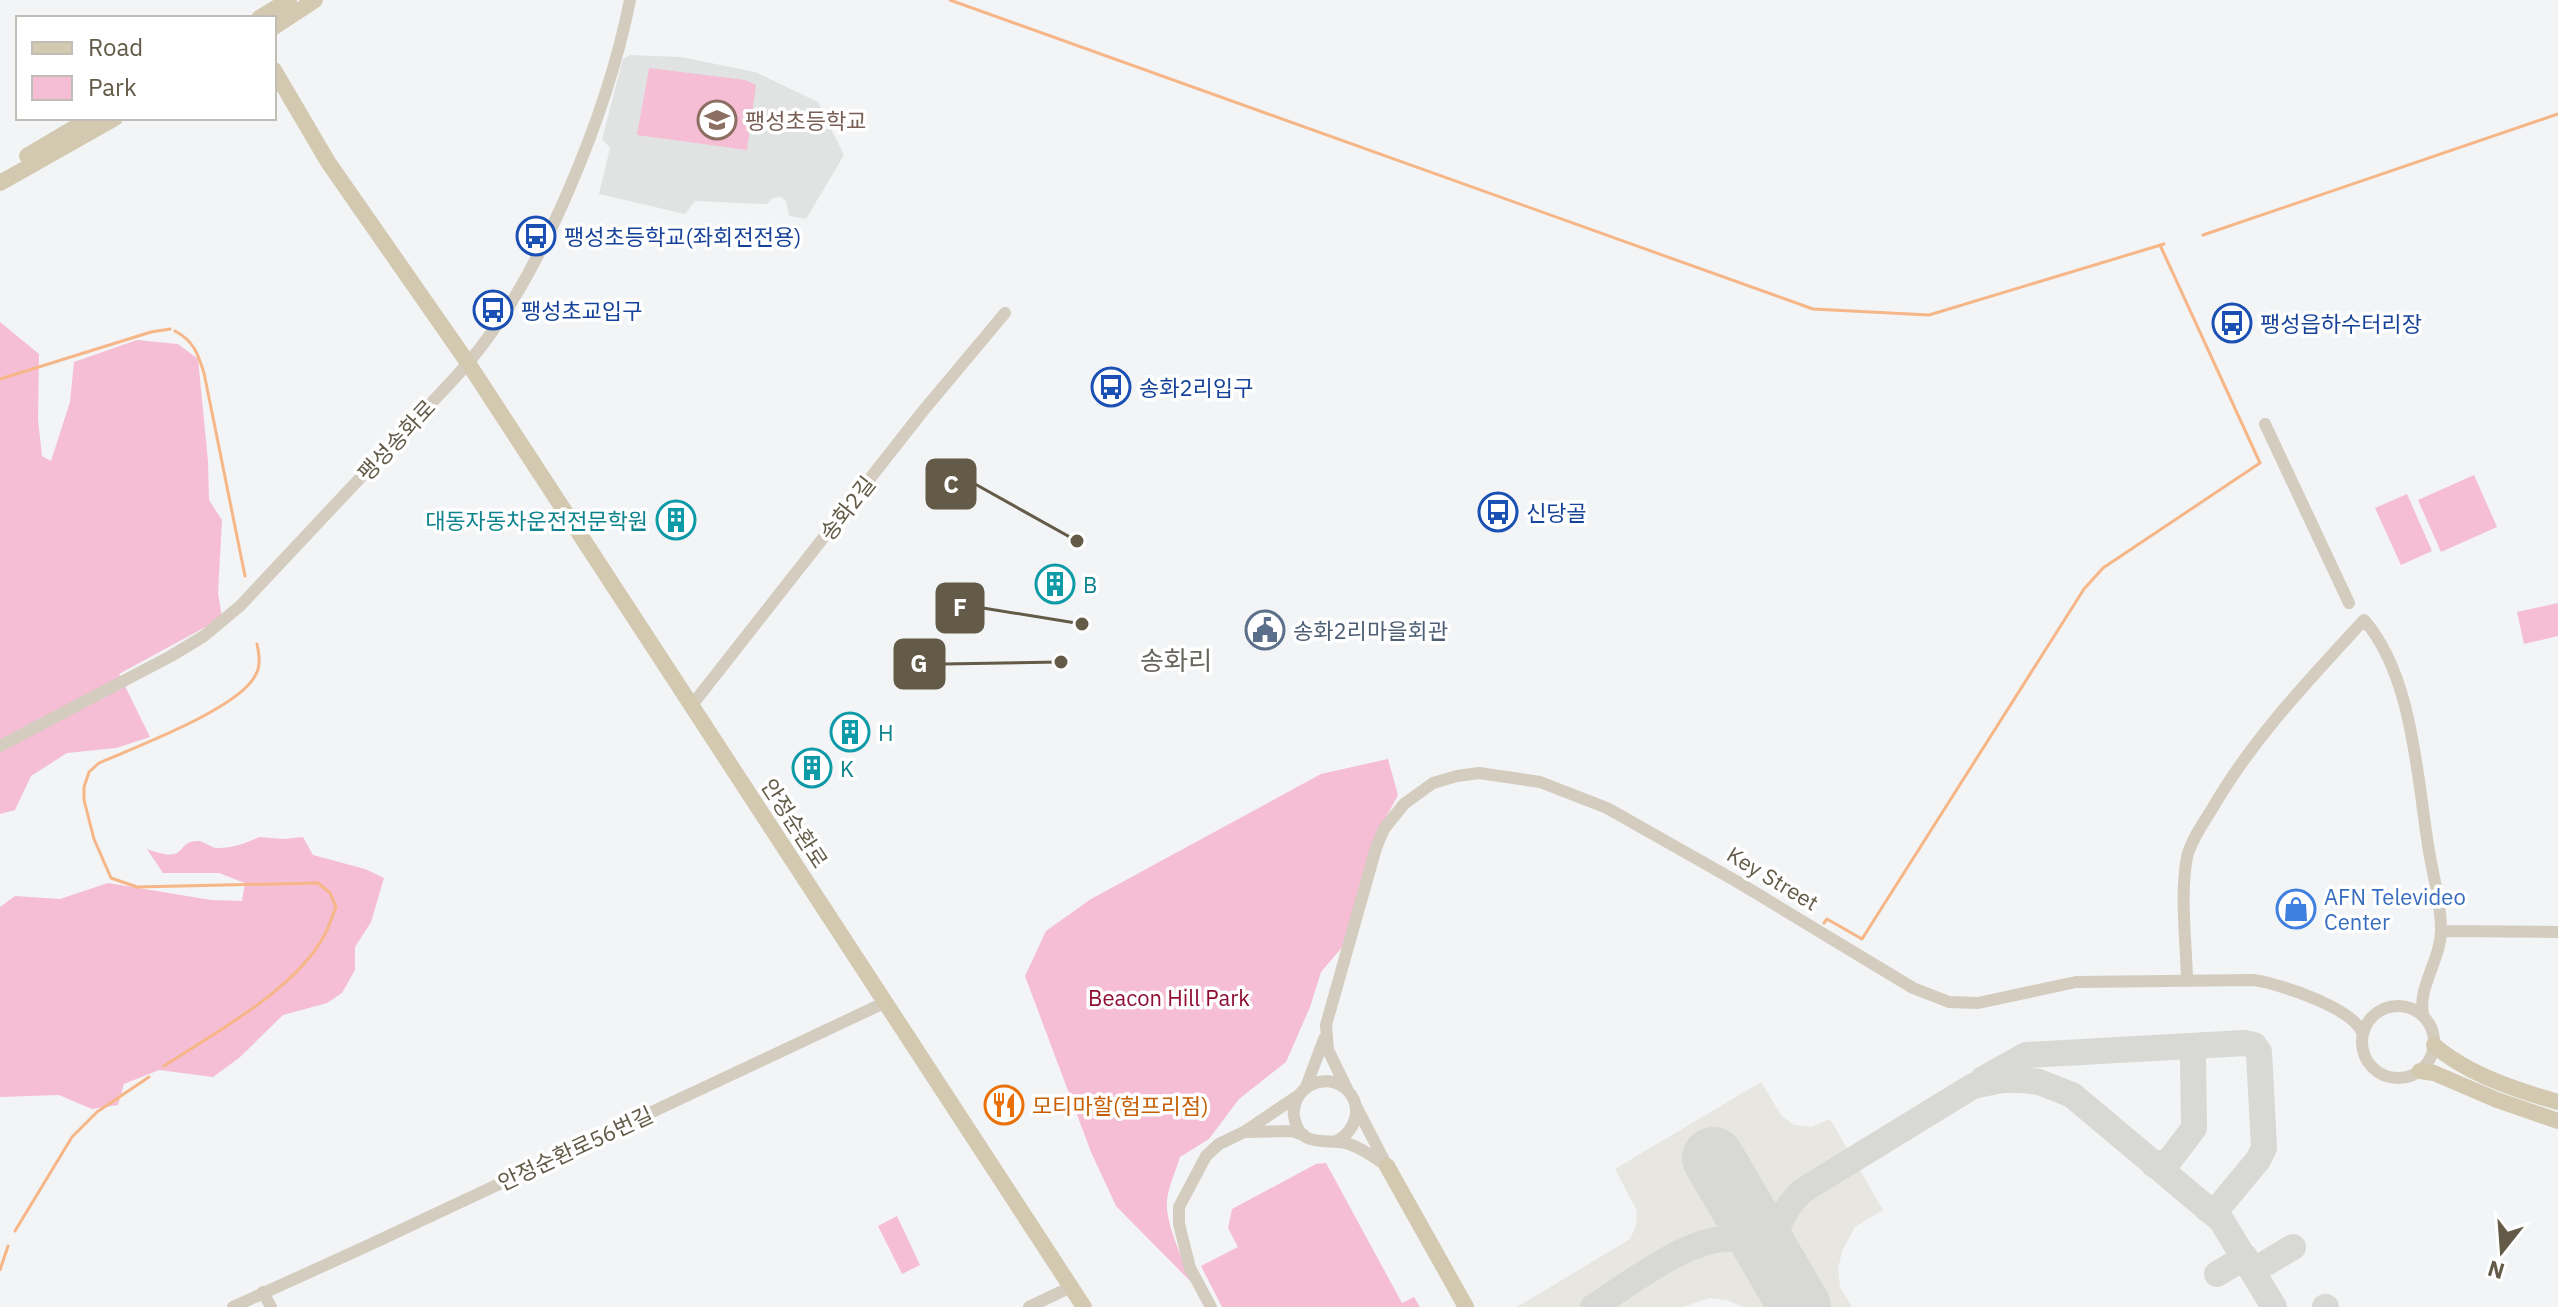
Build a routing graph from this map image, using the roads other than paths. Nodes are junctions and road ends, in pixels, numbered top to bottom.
1 (289, 0) edge
2 (315, 0) edge
3 (630, 0) edge
4 (262, 16) edge
5 (281, 22) edge
6 (276, 73) edge
7 (88, 120) edge
8 (111, 120) edge
9 (0, 172) edge
10 (0, 183) edge
11 (1005, 313) dead end
12 (468, 363) junction
13 (2265, 424) dead end
14 (2349, 603) dead end
15 (692, 705) junction
16 (0, 746) edge
17 (2441, 931) junction
18 (2558, 932) edge
19 (2187, 979) junction
20 (2422, 997) junction
21 (886, 1002) junction
22 (2405, 1007) junction
23 (2424, 1017) junction
24 (2354, 1020) junction
25 (2370, 1020) junction
26 (1325, 1030) junction
27 (2363, 1034) junction
28 (2434, 1045) junction
29 (2420, 1071) junction
30 (1303, 1091) junction
31 (1348, 1091) junction
32 (2558, 1102) edge
33 (1355, 1104) junction
34 (2558, 1121) edge
35 (1244, 1132) junction
36 (1304, 1135) junction
37 (1337, 1141) junction
38 (1387, 1166) junction
39 (1071, 1287) junction
40 (263, 1292) junction
41 (233, 1307) edge
42 (271, 1307) edge
43 (1029, 1307) edge
44 (1084, 1307) edge
45 (1211, 1307) edge
46 (1466, 1307) edge

1 - 4 main road
2 - 5 main road
3 - 12 street, 팽성송화로
6 - 12 main road, 안정순환로
7 - 9 main road
8 - 10 main road
11 - 15 street, 송화2길
12 - 15 main road, 안정순환로
12 - 16 street, 팽성송화로
13 - 14 street
15 - 21 main road, 안정순환로
17 - 18 street
17 - 19 street
17 - 20 street
19 - 24 street, Key Street
19 - 26 street, Key Street
20 - 22 street
20 - 23 street
21 - 39 main road, 안정순환로
21 - 40 street, 안정순환로56번길
22 - 23 street
22 - 25 street
23 - 28 street
24 - 25 street
24 - 27 street
25 - 27 street
26 - 30 street, Key Street
26 - 31 street
27 - 29 street
28 - 29 street
28 - 32 main road
29 - 34 main road
30 - 31 street
30 - 35 street
30 - 36 street
31 - 33 street
33 - 37 street
33 - 38 street
35 - 36 street
35 - 45 street
36 - 37 street
37 - 38 street
38 - 46 main road
39 - 43 street
39 - 44 main road, 안정순환로
40 - 41 street, 안정순환로56번길
40 - 42 street

